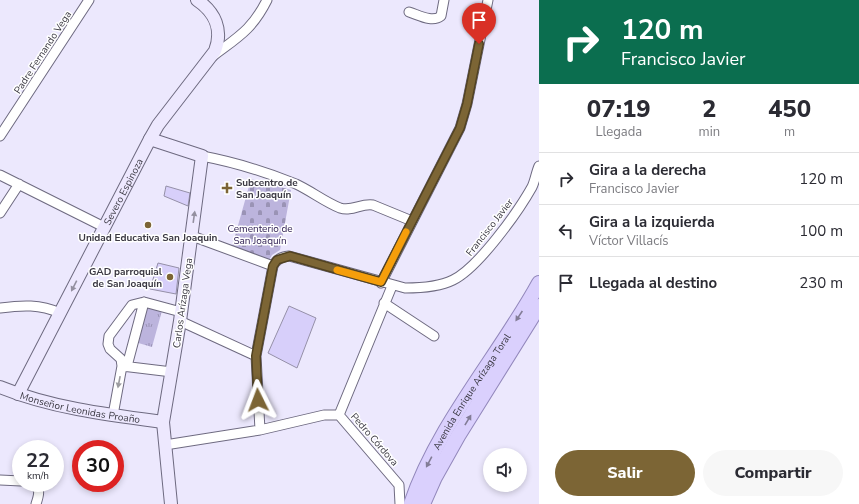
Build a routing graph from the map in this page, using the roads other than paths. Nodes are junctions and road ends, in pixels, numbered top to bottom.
1 (89, 0) edge
2 (196, 0) edge
3 (267, 0) edge
4 (444, 0) edge
5 (488, 0) edge
6 (409, 12) dead end
7 (211, 57) junction
8 (0, 136) edge
9 (150, 140) junction
10 (202, 156) junction
11 (539, 166) edge
12 (0, 175) edge
13 (19, 184) junction
14 (0, 213) edge
15 (412, 221) junction
16 (104, 227) junction
17 (192, 236) junction
18 (273, 266) junction
19 (381, 282) junction
20 (539, 283) edge
21 (392, 286) junction
22 (144, 302) junction
23 (384, 304) junction
24 (539, 306) edge
25 (0, 308) edge
26 (60, 313) junction
27 (181, 316) junction
28 (434, 336) dead end
29 (256, 356) junction
30 (125, 366) junction
31 (172, 372) junction
32 (0, 388) edge
33 (18, 394) junction
34 (113, 415) junction
35 (339, 416) junction
36 (163, 422) junction
37 (260, 430) junction
38 (165, 446) junction
39 (0, 480) edge
40 (12, 481) edge
41 (39, 492) edge
42 (36, 504) edge
43 (171, 504) edge
44 (400, 504) edge
45 (411, 504) edge
46 (423, 504) edge

1 - 8 street, Padre Fernando Vega
2 - 7 street, Severo Espinoza
3 - 7 street
4 - 6 street
5 - 15 street
7 - 9 street, Severo Espinoza
9 - 10 street
9 - 16 street, Severo Espinoza
10 - 15 street
17 -> 10 street, Carlos Arízaga Vega
11 - 21 street, Francisco Javier
12 - 13 street
13 - 14 street
13 - 16 street
15 - 19 street
16 -> 26 street, Severo Espinoza
17 - 18 street
17 - 27 street, Carlos Arízaga Vega
18 - 19 street, Francisco Javier
18 - 29 street
19 - 21 street, Francisco Javier
20 -> 45 main road, Avenida Enrique Arízaga Toral
21 - 23 street
22 - 27 street
22 - 30 street
22 - 30 street
23 - 28 street
23 - 35 street
46 -> 24 main road, Avenida Enrique Arízaga Toral
25 - 26 street
26 - 33 street, Severo Espinoza
27 - 29 street
27 - 31 street, Carlos Arízaga Vega
29 - 37 street
30 - 31 street
30 -> 34 street
31 - 36 street, Carlos Arízaga Vega
32 - 33 street, Monseñor Leonidas Proaño
33 - 34 street, Monseñor Leonidas Proaño
34 - 36 street, Monseñor Leonidas Proaño
35 - 37 street, Pedro Córdova
35 - 44 street, Pedro Córdova
36 - 38 street, Carlos Arízaga Vega
37 - 38 street, Pedro Córdova
38 - 43 street, Carlos Arízaga Vega
39 - 40 street
41 - 42 street

